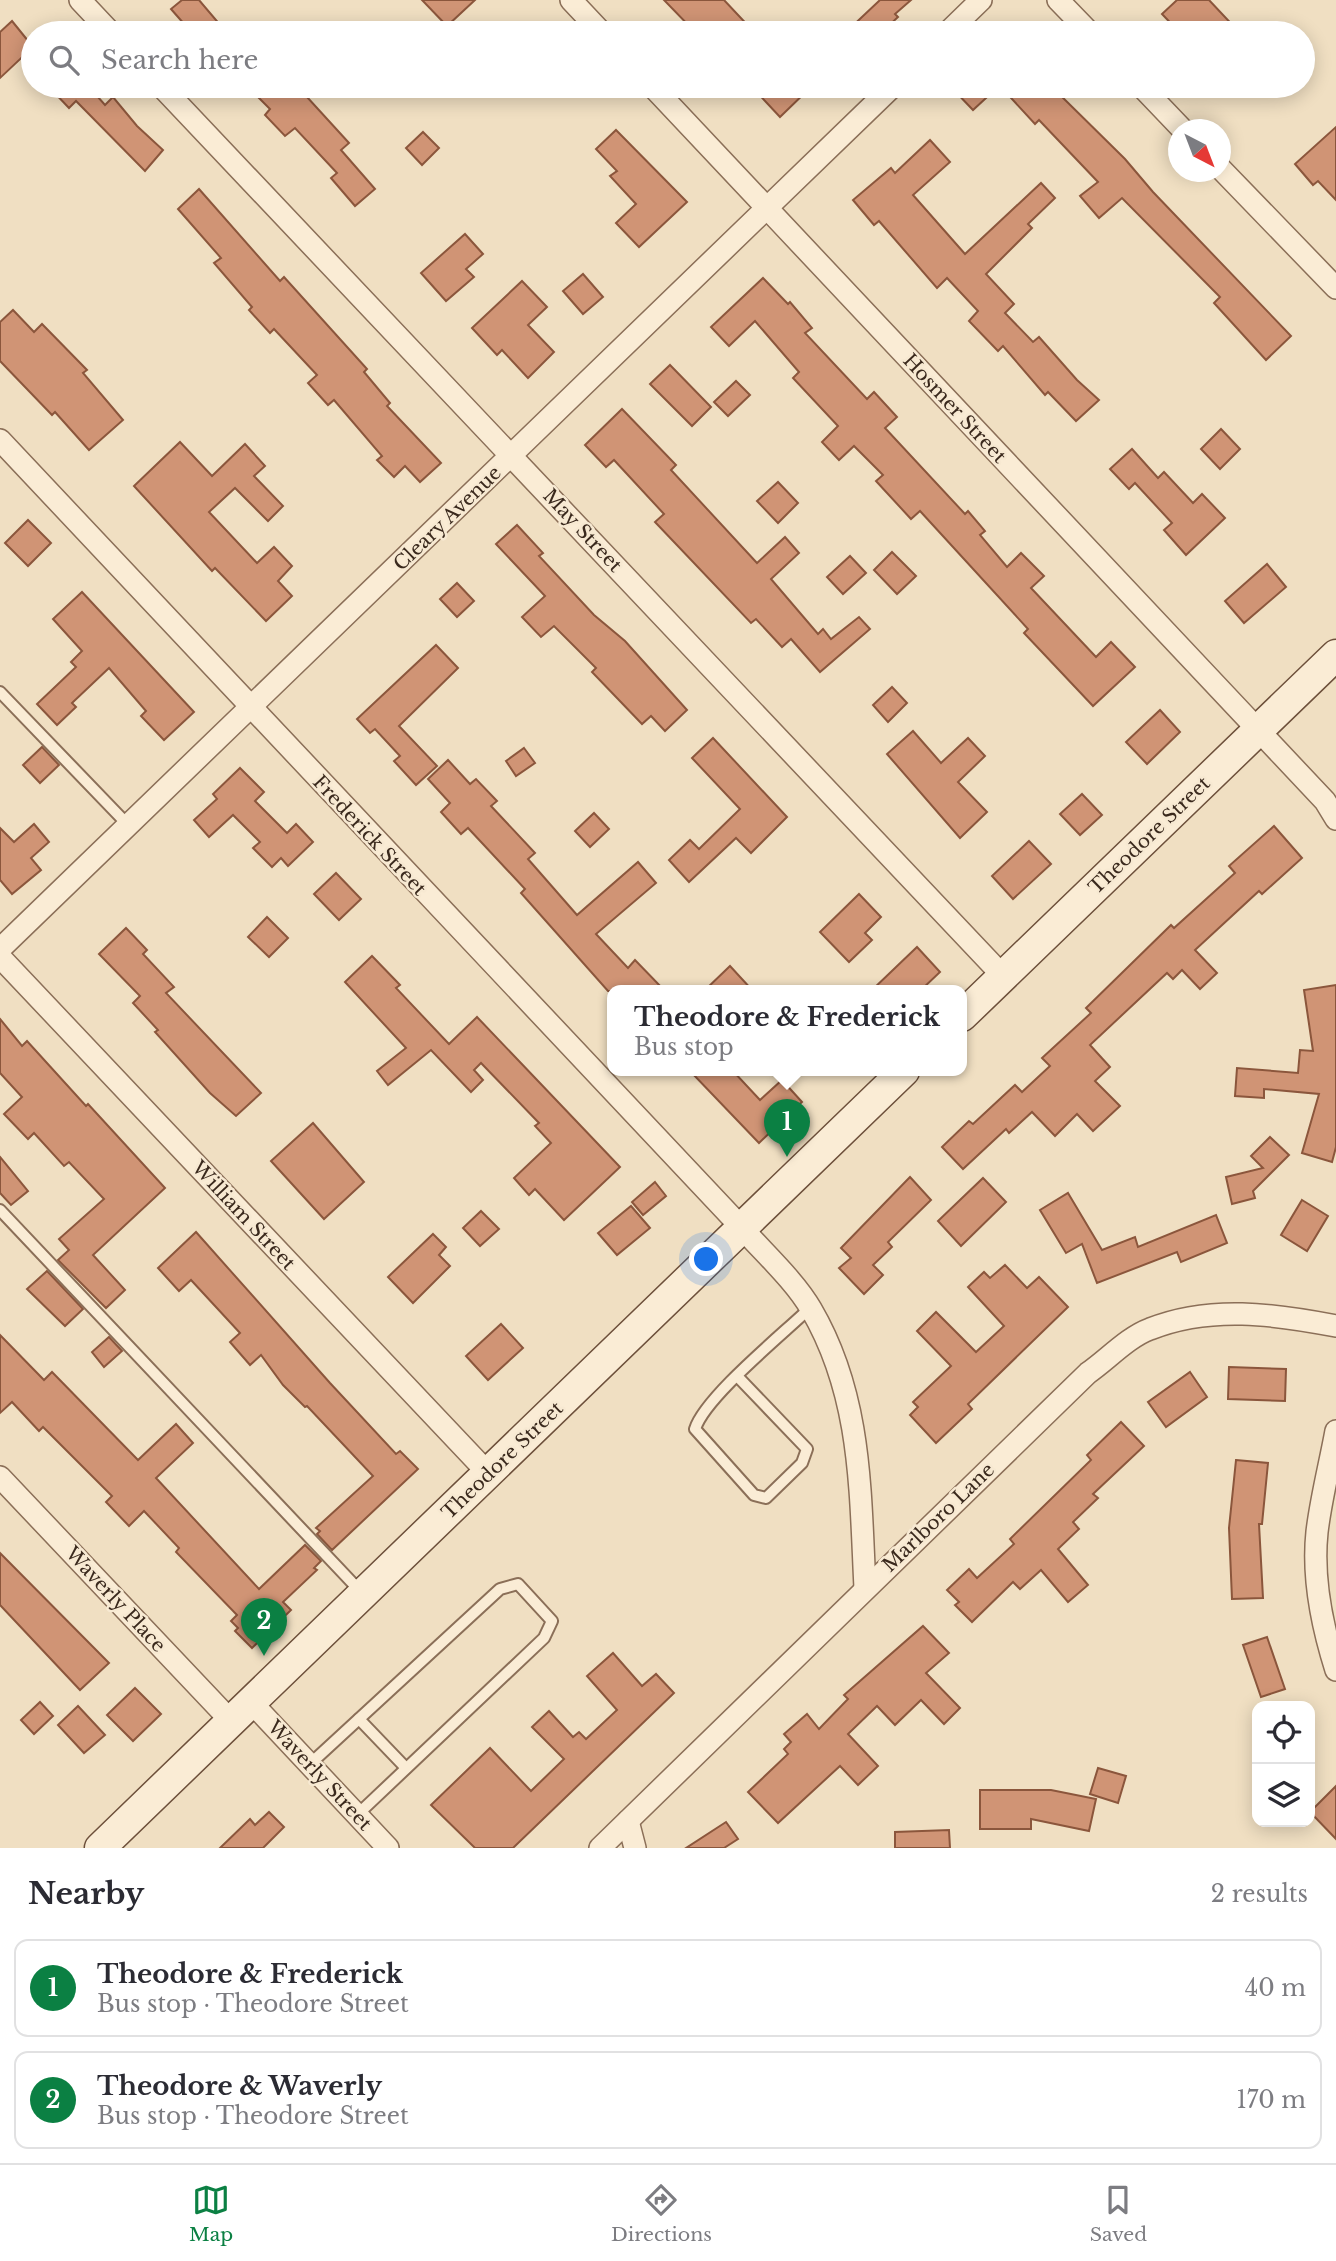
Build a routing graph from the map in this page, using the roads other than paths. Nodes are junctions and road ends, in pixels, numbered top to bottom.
1 (80, 0) edge
2 (571, 0) edge
3 (981, 0) edge
4 (1058, 0) edge
5 (100, 21) edge
6 (591, 21) edge
7 (959, 21) edge
8 (1078, 21) edge
9 (172, 98) edge
10 (663, 98) edge
11 (881, 98) edge
12 (1152, 98) edge
13 (1172, 119) edge
14 (1231, 179) edge
15 (767, 208) junction
16 (1336, 288) edge
17 (0, 440) edge
18 (513, 455) junction
19 (1336, 655) edge
20 (0, 692) edge
21 (251, 709) junction
22 (1258, 730) junction
23 (1336, 819) edge
24 (129, 825) junction
25 (0, 949) edge
26 (0, 957) edge
27 (1003, 976) junction
28 (967, 1011) edge
29 (899, 1076) edge
30 (0, 1210) edge
31 (742, 1228) junction
32 (811, 1307) junction
33 (1336, 1326) edge
34 (738, 1377) junction
35 (1336, 1431) edge
36 (488, 1473) junction
37 (0, 1477) edge
38 (865, 1588) junction
39 (363, 1594) junction
40 (1336, 1670) edge
41 (241, 1711) junction
42 (359, 1719) junction
43 (310, 1765) junction
44 (406, 1768) junction
45 (357, 1815) junction
46 (628, 1821) junction
47 (100, 1848) edge
48 (388, 1848) edge
49 (600, 1848) edge
50 (635, 1848) edge

1 - 5 street
2 - 6 street
3 - 7 street
4 - 8 street
9 - 18 street, May Street
10 - 15 street, Hosmer Street
11 - 15 street, Cleary Avenue
12 - 13 street
14 - 16 street
15 - 18 street, Cleary Avenue
15 - 22 street, Hosmer Street
17 - 21 street, Frederick Street
18 - 21 street, Cleary Avenue
18 - 27 street, May Street
19 - 22 main road, Theodore Street
20 - 24 lane
21 - 24 street, Cleary Avenue
21 - 31 street, Frederick Street
22 - 23 street, Hosmer Street
22 - 27 main road, Theodore Street
24 - 25 street, Cleary Avenue
26 - 36 street, William Street
27 - 28 main road, Theodore Street
29 - 31 main road, Theodore Street
30 - 39 lane
31 - 32 street, Frederick Street
31 - 36 main road, Theodore Street
32 - 34 lane
32 - 38 street, Frederick Street
33 - 38 street, Marlboro Lane
34 - 34 lane
35 - 40 street
36 - 39 main road, Theodore Street
37 - 41 street, Waverly Place
38 - 46 street, Marlboro Lane
39 - 41 main road, Theodore Street
41 - 43 street, Waverly Street
41 - 47 main road, Theodore Street
42 - 43 lane
42 - 44 lane
42 - 44 lane
43 - 45 street, Waverly Street
44 - 45 lane
45 - 48 street, Waverly Street
46 - 49 street, Marlboro Lane
46 - 50 street

